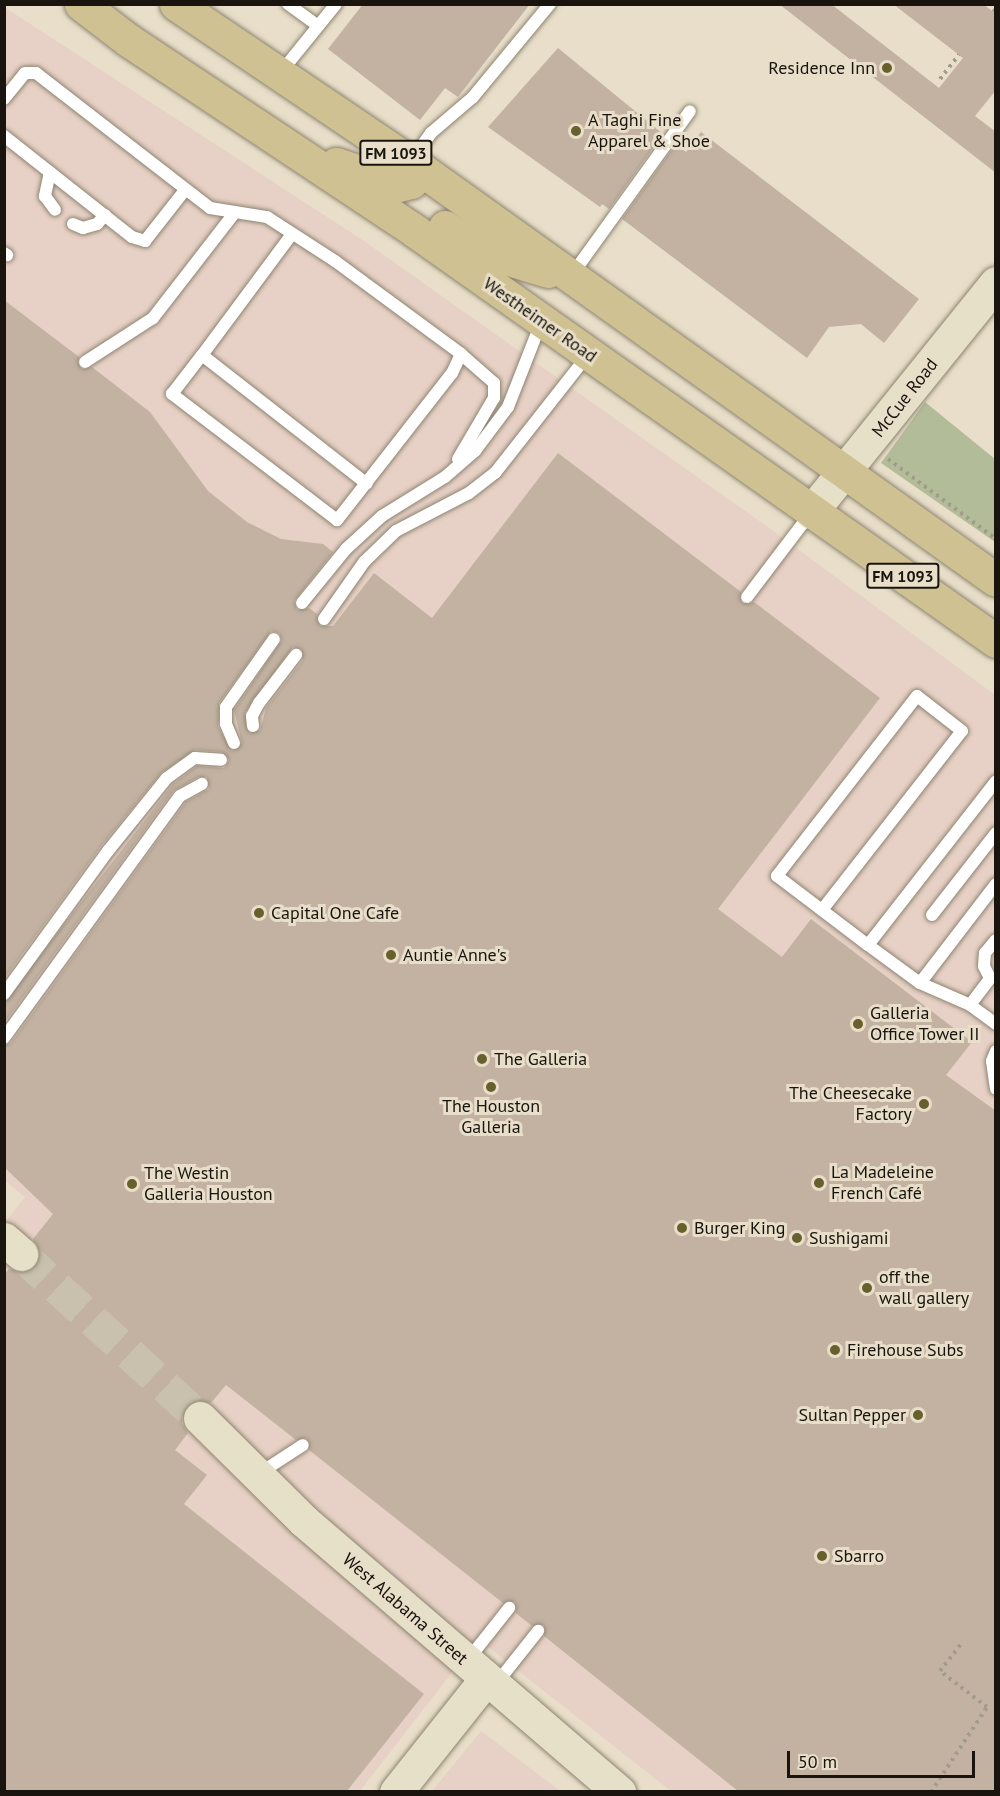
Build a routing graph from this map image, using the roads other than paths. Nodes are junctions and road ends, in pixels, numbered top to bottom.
1 (81, 4) edge
2 (176, 4) edge
3 (288, 4) edge
4 (336, 4) edge
5 (550, 4) edge
6 (318, 26) junction
7 (278, 76) junction
8 (4, 99) edge
9 (690, 111) dead end
10 (4, 136) edge
11 (303, 154) junction
12 (416, 166) junction
13 (50, 172) junction
14 (185, 190) junction
15 (55, 210) dead end
16 (105, 215) junction
17 (233, 215) junction
18 (73, 224) dead end
19 (415, 231) junction
20 (292, 234) junction
21 (571, 278) junction
22 (996, 283) edge
23 (541, 321) junction
24 (461, 354) junction
25 (588, 354) junction
26 (202, 355) junction
27 (86, 363) dead end
28 (844, 473) junction
29 (445, 477) junction
30 (367, 484) junction
31 (812, 512) junction
32 (996, 580) edge
33 (747, 597) dead end
34 (302, 603) dead end
35 (324, 619) dead end
36 (274, 639) dead end
37 (996, 641) edge
38 (296, 655) dead end
39 (254, 726) dead end
40 (234, 743) dead end
41 (221, 760) dead end
42 (996, 781) edge
43 (202, 784) dead end
44 (996, 833) edge
45 (996, 884) edge
46 (822, 910) junction
47 (933, 915) dead end
48 (996, 940) edge
49 (868, 945) junction
50 (993, 980) edge
51 (920, 983) junction
52 (4, 994) edge
53 (970, 1005) junction
54 (996, 1024) edge
55 (4, 1038) edge
56 (996, 1051) edge
57 (996, 1089) edge
58 (200, 1418) tunnel mouth
59 (303, 1445) dead end
60 (260, 1473) junction
61 (509, 1608) dead end
62 (538, 1631) dead end
63 (481, 1676) junction
64 (396, 1791) edge
65 (619, 1791) edge

1 - 11 main road, Westheimer Road / FM 1093
2 - 7 main road, FM 1093
3 - 6 lane
4 - 6 lane
5 - 12 lane
6 - 7 lane
7 - 12 main road, FM 1093
8 - 14 lane
9 - 21 lane
10 - 13 lane
11 - 12 main road
11 - 19 main road, Westheimer Road / FM 1093
12 - 21 main road, FM 1093
13 - 15 lane
13 - 16 lane
14 - 16 lane
14 - 17 lane
16 - 18 lane
17 - 20 lane
17 - 27 lane
19 - 21 main road
19 - 23 main road, Westheimer Road / FM 1093
20 - 24 lane
20 - 26 lane
21 - 28 main road, FM 1093
22 - 28 street, McCue Road
23 - 25 main road, Westheimer Road / FM 1093
23 - 29 lane
24 - 29 lane
24 - 30 lane
25 - 31 main road, Westheimer Road / FM 1093
25 - 35 lane
26 - 30 lane
26 - 30 lane
28 - 31 street, McCue Road
28 - 32 main road, FM 1093
29 - 34 lane
31 - 33 lane
31 - 37 main road, Westheimer Road / FM 1093
36 - 40 lane
38 - 39 lane
41 - 52 lane
42 - 49 lane
43 - 55 lane
44 - 47 lane
45 - 51 lane
46 - 46 lane
46 - 49 lane
48 - 50 lane
49 - 51 lane
50 - 53 lane
51 - 53 lane
53 - 54 lane
56 - 57 lane
58 - 60 street, West Alabama Street
59 - 60 lane
60 - 63 street, West Alabama Street
61 - 63 lane
62 - 63 lane
63 - 64 street
63 - 65 street, West Alabama Street

